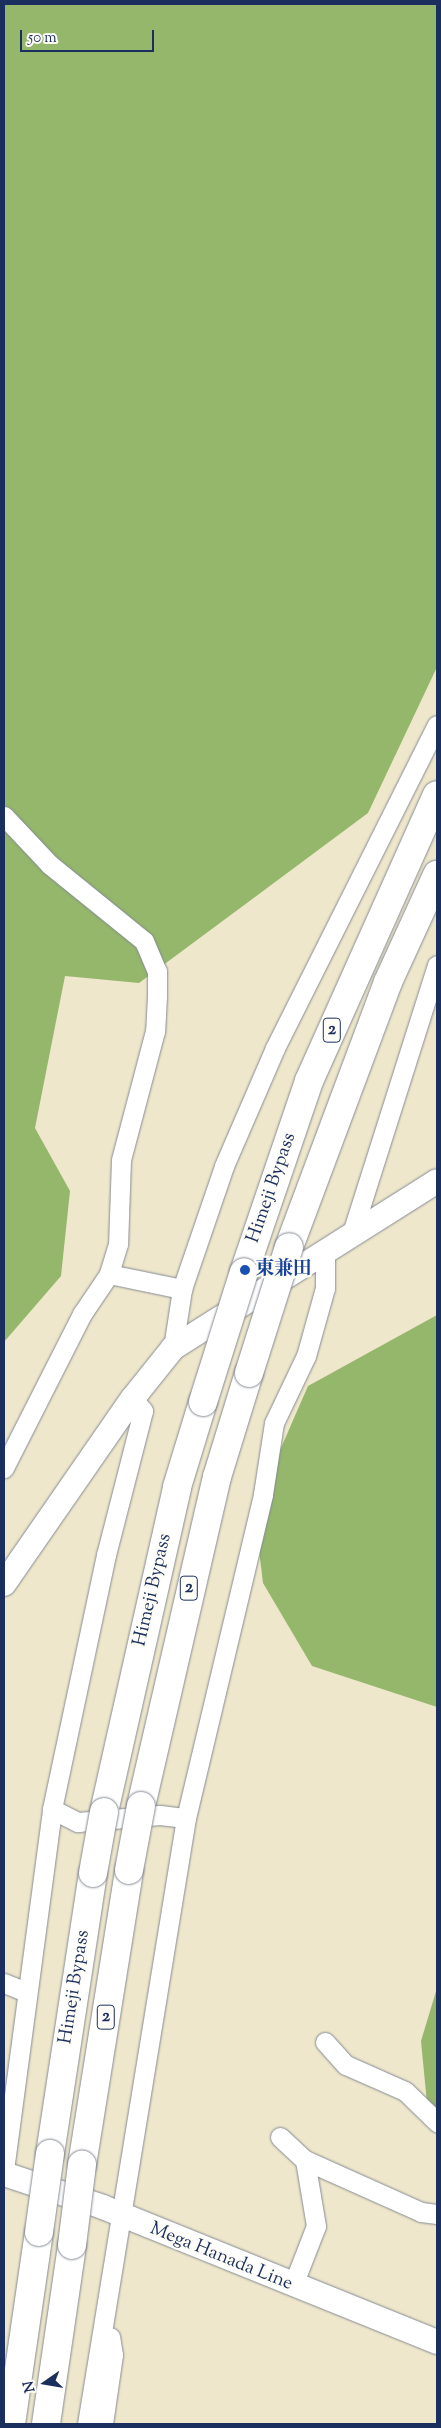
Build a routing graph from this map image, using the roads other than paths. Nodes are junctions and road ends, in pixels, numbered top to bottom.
1 (437, 725) edge
2 (437, 795) edge
3 (4, 816) edge
4 (437, 875) edge
5 (437, 965) edge
6 (437, 1181) edge
7 (352, 1233) junction
8 (325, 1250) junction
9 (109, 1274) junction
10 (182, 1289) junction
11 (173, 1348) junction
12 (133, 1398) junction
13 (4, 1468) edge
14 (4, 1584) edge
15 (52, 1809) junction
16 (186, 1818) junction
17 (4, 1983) edge
18 (26, 1992) junction
19 (325, 2042) dead end
20 (437, 2122) edge
21 (280, 2137) dead end
22 (305, 2160) junction
23 (4, 2172) edge
24 (437, 2214) edge
25 (122, 2218) junction
26 (293, 2285) junction
27 (107, 2313) junction
28 (437, 2342) edge
29 (11, 2424) edge
30 (46, 2424) edge
31 (87, 2424) edge
32 (103, 2424) edge

1 - 10 street
2 - 29 highway, Himeji Bypass / 2, bridge
3 - 9 street
4 - 30 highway, Himeji Bypass / 2, bridge
5 - 7 street
6 - 7 main road
7 - 8 main road
8 - 11 main road
8 - 16 street
9 - 10 street
9 - 13 street
10 - 11 street
11 - 12 main road
12 - 14 main road
12 - 15 street
15 - 16 street
15 - 18 street
16 - 25 street
17 - 18 street
18 - 23 street
19 - 20 street
21 - 22 street
22 - 24 street
22 - 26 street
23 - 25 main road, Mega Hanada Line
25 - 26 main road, Mega Hanada Line
25 - 27 street
26 - 28 main road, Mega Hanada Line
27 - 31 street
27 - 32 street

